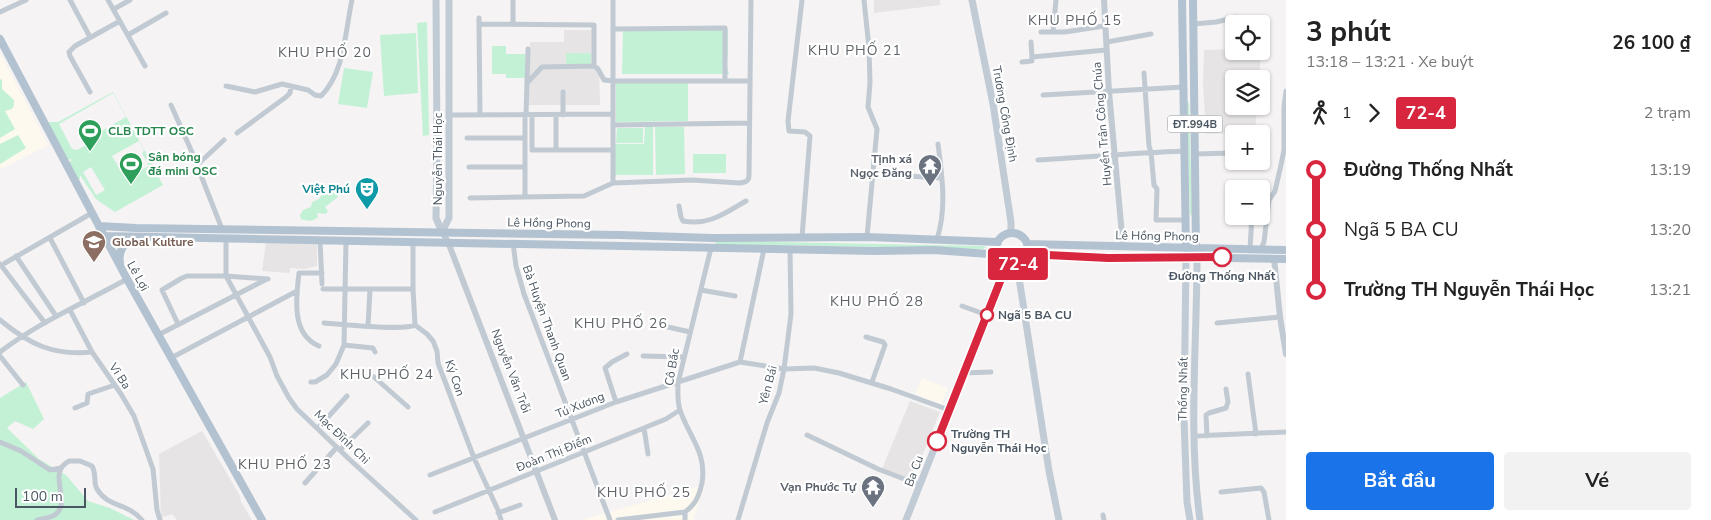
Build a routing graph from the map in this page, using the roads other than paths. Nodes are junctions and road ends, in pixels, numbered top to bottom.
1 (26, 0) edge
2 (70, 0) edge
3 (108, 0) edge
4 (130, 0) edge
5 (352, 0) edge
6 (436, 0) edge
7 (449, 0) edge
8 (513, 0) edge
9 (613, 0) edge
10 (751, 0) edge
11 (802, 0) edge
12 (864, 0) edge
13 (972, 0) edge
14 (1056, 0) edge
15 (1104, 0) edge
16 (1182, 0) edge
17 (1193, 0) edge
18 (114, 9) junction
19 (0, 12) edge
20 (166, 13) dead end
21 (1225, 20) edge
22 (120, 21) junction
23 (513, 24) junction
24 (1194, 24) junction
25 (1104, 26) junction
26 (614, 29) junction
27 (1041, 32) dead end
28 (1053, 32) junction
29 (1152, 34) dead end
30 (128, 35) junction
31 (90, 37) junction
32 (0, 39) edge
33 (1031, 42) dead end
34 (1107, 42) junction
35 (528, 49) dead end
36 (1106, 50) junction
37 (1032, 56) junction
38 (1022, 62) dead end
39 (145, 66) dead end
40 (594, 66) junction
41 (1144, 73) dead end
42 (726, 80) junction
43 (613, 81) junction
44 (750, 81) junction
45 (527, 83) junction
46 (226, 86) dead end
47 (291, 86) junction
48 (1184, 87) junction
49 (1195, 87) junction
50 (1146, 89) junction
51 (1286, 91) edge
52 (90, 92) dead end
53 (563, 92) dead end
54 (1109, 92) junction
55 (1042, 95) dead end
56 (171, 105) dead end
57 (613, 114) junction
58 (437, 115) junction
59 (450, 115) junction
60 (480, 115) junction
61 (528, 115) junction
62 (556, 115) junction
63 (563, 115) junction
64 (749, 123) junction
65 (613, 125) junction
66 (237, 133) dead end
67 (467, 138) dead end
68 (525, 138) junction
69 (224, 140) dead end
70 (938, 144) dead end
71 (556, 150) junction
72 (613, 150) junction
73 (1184, 151) junction
74 (1151, 152) junction
75 (1225, 153) edge
76 (1116, 154) junction
77 (1195, 154) junction
78 (1038, 160) dead end
79 (197, 165) junction
80 (524, 166) junction
81 (468, 167) dead end
82 (908, 176) dead end
83 (941, 178) junction
84 (613, 183) junction
85 (525, 197) junction
86 (470, 198) dead end
87 (746, 201) dead end
88 (679, 206) dead end
89 (92, 214) junction
90 (1186, 220) junction
91 (1251, 225) edge
92 (99, 226) junction
93 (126, 228) junction
94 (224, 230) junction
95 (325, 231) junction
96 (427, 232) junction
97 (442, 232) junction
98 (1011, 233) junction
99 (104, 236) junction
100 (125, 237) junction
101 (137, 237) junction
102 (802, 237) junction
103 (867, 237) junction
104 (50, 238) junction
105 (712, 238) junction
106 (226, 239) junction
107 (937, 239) junction
108 (323, 240) junction
109 (346, 241) junction
110 (413, 242) junction
111 (427, 242) junction
112 (448, 242) junction
113 (998, 242) junction
114 (513, 243) junction
115 (1027, 244) junction
116 (1123, 246) junction
117 (711, 248) junction
118 (1186, 248) junction
119 (1196, 248) junction
120 (764, 249) junction
121 (1250, 249) junction
122 (1273, 249) junction
123 (790, 250) junction
124 (1286, 250) edge
125 (1261, 253) junction
126 (1027, 254) junction
127 (16, 256) junction
128 (1186, 257) junction
129 (1196, 257) junction
130 (1274, 258) junction
131 (1000, 259) junction
132 (1286, 259) edge
133 (2, 263) edge
134 (1016, 265) junction
135 (121, 267) junction
136 (322, 273) junction
137 (226, 276) junction
138 (127, 279) junction
139 (345, 289) junction
140 (370, 289) junction
141 (412, 289) junction
142 (701, 290) junction
143 (297, 291) junction
144 (236, 295) junction
145 (735, 296) dead end
146 (84, 303) junction
147 (962, 306) dead end
148 (70, 310) junction
149 (987, 315) junction
150 (56, 316) junction
151 (247, 316) junction
152 (1280, 317) junction
153 (0, 320) edge
154 (45, 323) junction
155 (324, 323) dead end
156 (1217, 323) dead end
157 (178, 324) junction
158 (344, 324) junction
159 (415, 324) junction
160 (659, 325) dead end
161 (368, 326) junction
162 (690, 332) junction
163 (158, 335) junction
164 (21, 336) junction
165 (866, 337) dead end
166 (344, 345) junction
167 (319, 346) dead end
168 (92, 352) junction
169 (376, 352) dead end
170 (0, 354) edge
171 (626, 354) dead end
172 (1286, 354) edge
173 (643, 356) dead end
174 (683, 357) junction
175 (170, 358) junction
176 (1194, 359) junction
177 (1184, 360) junction
178 (740, 362) junction
179 (784, 369) junction
180 (991, 372) dead end
181 (963, 374) junction
182 (1248, 374) dead end
183 (374, 377) dead end
184 (311, 382) dead end
185 (872, 382) junction
186 (678, 383) junction
187 (23, 385) dead end
188 (115, 385) junction
189 (1226, 389) dead end
190 (347, 396) dead end
191 (616, 402) junction
192 (408, 407) dead end
193 (75, 408) dead end
194 (680, 410) junction
195 (949, 410) junction
196 (573, 419) junction
197 (368, 423) dead end
198 (318, 428) junction
199 (644, 428) junction
200 (1286, 432) edge
201 (1256, 434) junction
202 (807, 435) dead end
203 (1194, 436) junction
204 (1207, 436) junction
205 (525, 438) junction
206 (0, 442) edge
207 (338, 449) junction
208 (585, 451) junction
209 (648, 454) dead end
210 (474, 458) junction
211 (61, 468) junction
212 (537, 471) junction
213 (430, 475) dead end
214 (305, 483) dead end
215 (920, 485) junction
216 (488, 490) junction
217 (1221, 492) dead end
218 (1197, 500) junction
219 (1187, 502) junction
220 (520, 505) dead end
221 (435, 512) dead end
222 (686, 512) junction
223 (498, 513) junction
224 (37, 520) edge
225 (142, 520) edge
226 (160, 520) edge
227 (262, 520) edge
228 (416, 520) edge
229 (500, 520) edge
230 (555, 520) edge
231 (610, 520) edge
232 (618, 520) edge
233 (685, 520) edge
234 (738, 520) edge
235 (906, 520) edge
236 (1059, 520) edge
237 (1190, 520) edge
238 (1200, 520) edge
239 (1269, 520) edge

1 - 19 street
2 - 31 street
3 - 18 street
4 - 18 street
5 - 47 street
6 - 58 main road, Nguyễn Thái Học
7 - 59 main road, Nguyễn Thái Học
8 - 23 street
9 - 26 street
10 - 44 street
11 - 102 street
12 - 103 street
13 - 98 main road, Trương Công Định
14 - 28 street
15 - 25 street, Huyền Trân Công Chúa
16 - 48 main road, ĐT.994B
17 - 24 main road, ĐT.994B
18 - 22 street
20 - 30 street
21 - 24 street
22 - 30 street
22 - 31 street
23 - 40 street
23 - 60 street
24 - 49 main road, ĐT.994B
25 - 28 street
25 - 34 street, Huyền Trân Công Chúa
26 - 42 street
26 - 43 street
27 - 28 street
29 - 34 street
30 - 39 street
31 - 52 street
32 - 89 main road, Lê Lợi
33 - 37 street
34 - 36 street, Huyền Trân Công Chúa
35 - 45 street
36 - 37 street
36 - 54 street, Huyền Trân Công Chúa
37 - 38 street
40 - 43 street
40 - 45 street
41 - 50 street
42 - 43 street
42 - 44 street
43 - 57 street
44 - 64 street
45 - 61 street
46 - 47 street
47 - 66 street
48 - 49 main road
48 - 50 street
48 - 73 main road, ĐT.994B
49 - 77 main road, ĐT.994B
50 - 54 street
50 - 74 street
51 - 125 street
53 - 63 street
54 - 55 street
54 - 76 street, Huyền Trân Công Chúa
56 - 79 street
57 - 63 street
57 - 65 street
58 - 59 main road
58 - 97 main road, Nguyễn Thái Học
59 - 60 street
59 - 97 main road, Nguyễn Thái Học
60 - 61 street
61 - 62 street
61 - 68 street
61 - 71 street
62 - 63 street
62 - 71 street
64 - 65 street
64 - 84 street
65 - 72 street
67 - 68 street
68 - 80 street
69 - 79 street
70 - 83 street
71 - 72 street
72 - 84 street
73 - 74 street
73 - 90 main road, ĐT.994B
74 - 76 street
74 - 90 street
75 - 77 street
76 - 78 street
76 - 116 street, Huyền Trân Công Chúa
77 - 119 main road, ĐT.994B
79 - 94 street
80 - 81 street
80 - 85 street
82 - 83 street
83 - 107 street
84 - 85 street
85 - 86 street
87 - 88 street
89 - 92 main road, Lê Lợi
89 - 104 street
90 - 118 main road, ĐT.994B
91 - 121 street
92 - 93 main road, Lê Hồng Phong
92 - 99 main road, Lê Lợi
93 - 94 main road, Lê Hồng Phong
93 - 100 main road
94 - 95 main road, Lê Hồng Phong
94 - 106 main road
95 - 96 main road, Lê Hồng Phong
95 - 108 main road
96 - 97 main road, Lê Hồng Phong
96 - 111 main road
97 - 105 main road, Lê Hồng Phong
97 - 112 street, Nguyễn Văn Trỗi
98 - 113 main road
98 - 115 main road
99 - 100 main road, Lê Hồng Phong
99 - 135 main road, Lê Lợi
100 - 101 main road, Lê Hồng Phong
101 - 106 main road, Lê Hồng Phong
101 - 135 main road
102 - 103 main road, Lê Hồng Phong
102 - 105 main road, Lê Hồng Phong
103 - 107 main road, Lê Hồng Phong
104 - 127 street
104 - 146 street
105 - 117 main road
106 - 108 main road, Lê Hồng Phong
106 - 137 street
107 - 113 main road, Lê Hồng Phong
108 - 109 main road, Lê Hồng Phong
108 - 136 street
109 - 110 main road, Lê Hồng Phong
109 - 139 street
110 - 111 main road, Lê Hồng Phong
110 - 141 street
111 - 112 main road, Lê Hồng Phong
112 - 114 main road, Lê Hồng Phong
112 - 205 street, Nguyễn Văn Trỗi
113 - 131 main road
114 - 117 main road, Lê Hồng Phong
114 - 196 street, Bà Huyện Thanh Quan
115 - 116 main road, Lê Hồng Phong
115 - 126 main road
116 - 118 main road, Lê Hồng Phong
117 - 120 main road, Lê Hồng Phong
117 - 142 street, Cô Bắc
118 - 119 main road, Lê Hồng Phong
118 - 128 main road
119 - 121 main road, Lê Hồng Phong
119 - 129 main road
120 - 123 main road, Lê Hồng Phong
120 - 178 street
121 - 125 main road, Lê Hồng Phong
122 - 124 main road, Lê Hồng Phong
122 - 125 main road, Lê Hồng Phong
122 - 130 main road
123 - 131 main road, Lê Hồng Phong
123 - 179 street, Yên Bái
125 - 129 main road, Lê Hồng Phong
125 - 130 main road, Lê Hồng Phong
126 - 128 main road, Lê Hồng Phong
126 - 134 main road
127 - 133 street
127 - 150 street
128 - 129 main road, Lê Hồng Phong
128 - 177 main road, Thống Nhất
129 - 176 main road, Thống Nhất
130 - 132 main road, Lê Hồng Phong
130 - 152 street
131 - 134 main road
131 - 149 main road, Ba Cu
133 - 154 street
134 - 236 main road
135 - 138 main road, Lê Lợi
136 - 139 street
136 - 143 street
137 - 144 street, Mạc Đĩnh Chi
137 - 144 street
137 - 157 street
138 - 146 street
138 - 163 main road, Lê Lợi
139 - 140 street
139 - 158 street
140 - 141 street
140 - 161 street
141 - 159 street
142 - 145 street
142 - 162 street, Cô Bắc
143 - 151 street
143 - 167 street
144 - 151 street, Mạc Đĩnh Chi
144 - 157 street
146 - 148 street
147 - 149 street
148 - 150 street
148 - 168 street, Vi Ba
149 - 181 main road, Ba Cu
150 - 154 street
151 - 175 street
151 - 198 street, Mạc Đĩnh Chi
152 - 156 street
152 - 172 street
153 - 164 street
154 - 164 street
155 - 158 street
157 - 163 street
158 - 161 street
158 - 166 street
159 - 161 street
159 - 210 street, Ký Con
160 - 162 street
162 - 174 street, Cô Bắc
163 - 175 main road, Lê Lợi
164 - 168 street
164 - 170 street
165 - 185 street
166 - 169 street
166 - 184 street
168 - 188 street, Vi Ba
170 - 187 street
171 - 191 street
173 - 174 street
174 - 186 street, Cô Bắc
175 - 227 main road, Lê Lợi
176 - 177 main road
176 - 203 main road, Thống Nhất
177 - 219 main road, Thống Nhất
178 - 179 street
178 - 186 street, Tú Xương
179 - 185 street
179 - 234 street, Yên Bái
180 - 181 street
181 - 195 main road, Ba Cu
182 - 201 street
183 - 192 street
185 - 195 street
186 - 191 street, Tú Xương
186 - 194 street, Cô Bắc
188 - 193 street
188 - 226 street, Vi Ba
189 - 204 street
190 - 198 street
191 - 196 street, Tú Xương
194 - 199 street, Đoàn Thị Điểm
194 - 222 street, Cô Bắc
195 - 215 main road, Ba Cu
196 - 205 street, Tú Xương
196 - 208 street, Bà Huyện Thanh Quan
197 - 207 street
198 - 207 street, Mạc Đĩnh Chi
199 - 208 street, Đoàn Thị Điểm
199 - 209 street
200 - 201 street
201 - 204 street
202 - 215 street
203 - 204 street
203 - 218 main road, Thống Nhất
205 - 210 street, Tú Xương
205 - 212 street, Nguyễn Văn Trỗi
206 - 211 street
207 - 214 street
207 - 228 street, Mạc Đĩnh Chi
208 - 212 street, Đoàn Thị Điểm
208 - 231 street, Bà Huyện Thanh Quan
210 - 213 street, Tú Xương
210 - 216 street, Ký Con
211 - 224 street
211 - 225 street
212 - 216 street, Đoàn Thị Điểm
212 - 230 street, Nguyễn Văn Trỗi
215 - 235 main road, Ba Cu
216 - 221 street, Đoàn Thị Điểm
216 - 223 street, Ký Con
217 - 239 street
218 - 219 main road
218 - 238 main road, Thống Nhất
219 - 237 main road, Thống Nhất
220 - 223 street
222 - 232 street
222 - 233 street
223 - 229 street, Ký Con

